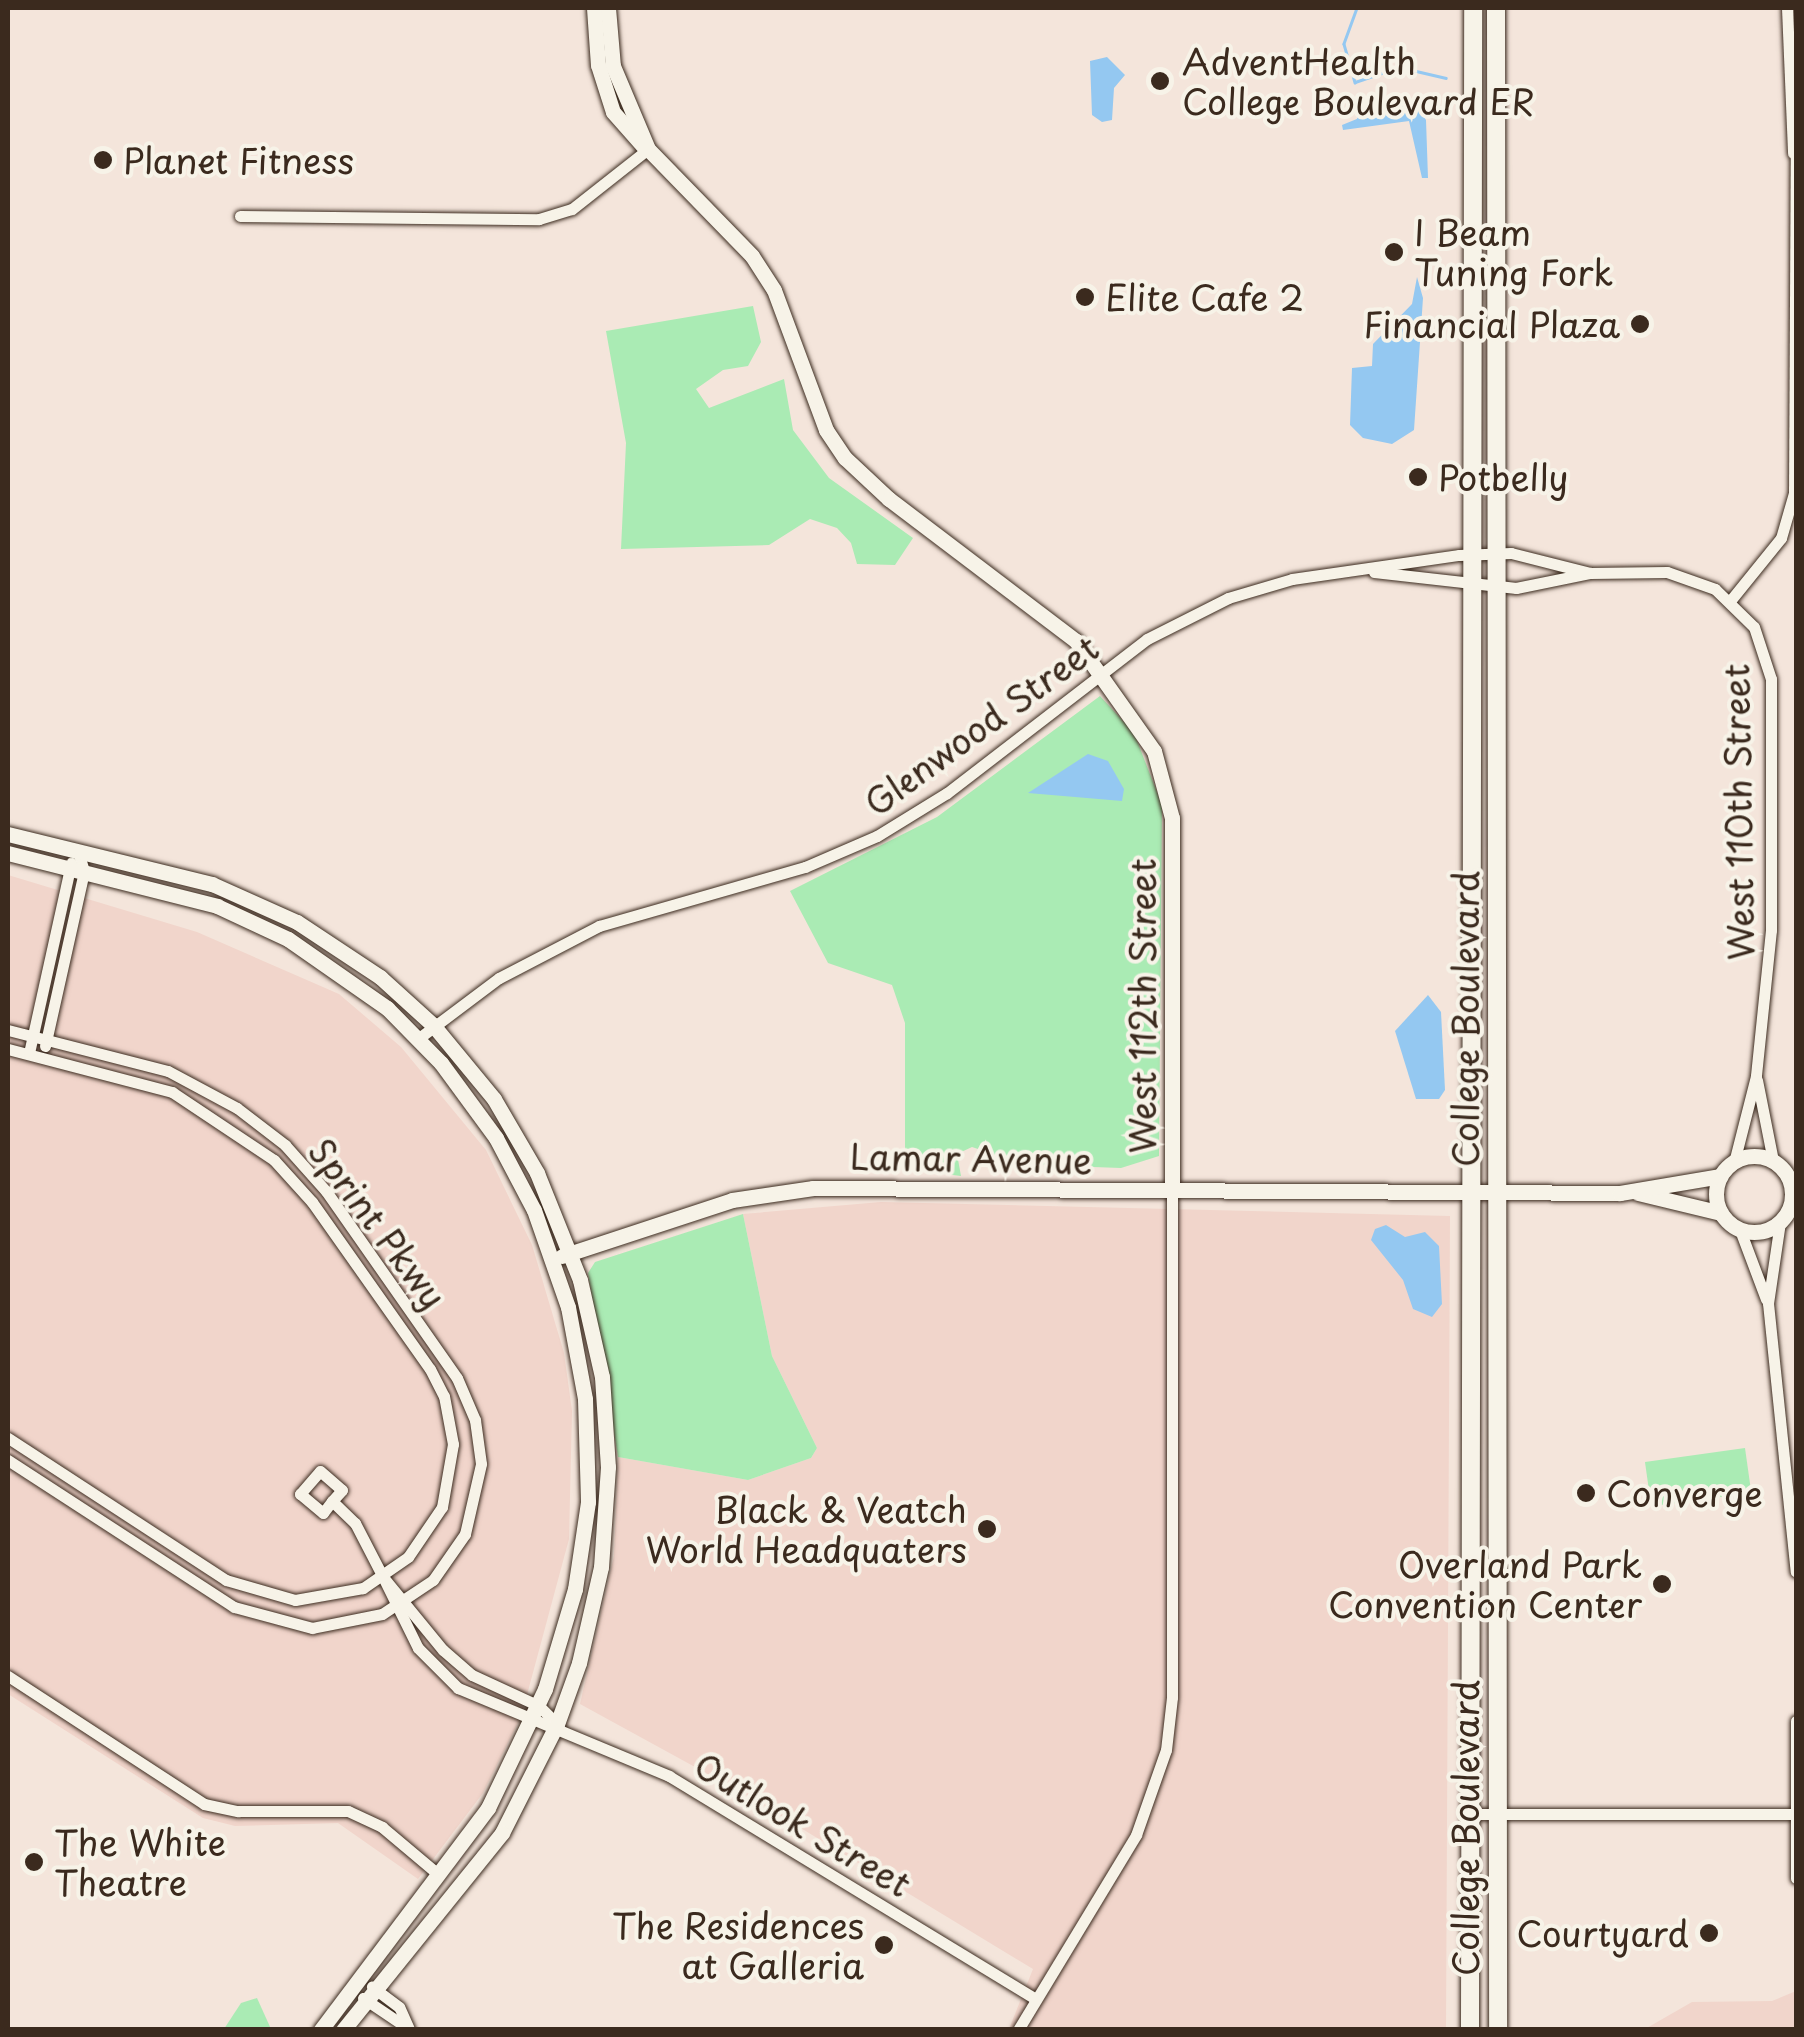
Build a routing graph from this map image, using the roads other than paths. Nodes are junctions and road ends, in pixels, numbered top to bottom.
1 (594, 8) edge
2 (608, 8) edge
3 (1473, 8) edge
4 (1496, 8) edge
5 (1786, 8) edge
6 (648, 149) junction
7 (1795, 152) edge
8 (240, 216) dead end
9 (1496, 554) junction
10 (1471, 556) junction
11 (1365, 570) junction
12 (1590, 573) junction
13 (1470, 587) junction
14 (1496, 588) junction
15 (1730, 601) junction
16 (1100, 674) junction
17 (8, 834) edge
18 (78, 850) junction
19 (8, 853) edge
20 (76, 870) junction
21 (433, 1025) junction
22 (8, 1030) edge
23 (32, 1036) junction
24 (46, 1038) junction
25 (419, 1038) junction
26 (8, 1048) edge
27 (28, 1053) junction
28 (43, 1056) junction
29 (1756, 1076) junction
30 (1734, 1162) junction
31 (1785, 1170) edge
32 (1721, 1176) junction
33 (1172, 1190) junction
34 (1638, 1192) junction
35 (1470, 1194) junction
36 (1498, 1194) junction
37 (1721, 1213) junction
38 (1788, 1215) edge
39 (1740, 1230) junction
40 (572, 1253) junction
41 (554, 1259) junction
42 (1768, 1304) junction
43 (8, 1438) edge
44 (8, 1460) edge
45 (332, 1501) dead end
46 (1796, 1572) edge
47 (383, 1577) junction
48 (408, 1600) junction
49 (394, 1608) junction
50 (8, 1676) edge
51 (539, 1706) junction
52 (1796, 1721) edge
53 (532, 1722) junction
54 (557, 1724) junction
55 (1470, 1814) junction
56 (1795, 1814) edge
57 (1498, 1815) junction
58 (439, 1874) junction
59 (1796, 1878) edge
60 (368, 1992) junction
61 (1034, 1998) junction
62 (409, 2029) edge
63 (321, 2030) edge
64 (343, 2030) edge
65 (1018, 2030) edge
66 (1470, 2030) edge
67 (1498, 2030) edge

1 - 6 street, West 112th Street
2 - 6 street, West 112th Street
3 - 10 main road, College Boulevard
4 - 9 main road, College Boulevard
5 - 7 street
6 - 8 street
6 - 16 street, West 112th Street
7 - 15 street
9 - 10 street, Glenwood Street
9 - 12 street, Glenwood Street
9 - 14 main road, College Boulevard
10 - 11 street, Glenwood Street
10 - 13 main road, College Boulevard
11 - 13 street, Glenwood Street
11 - 16 street, Glenwood Street
12 - 14 street, Glenwood Street
12 - 15 street, Glenwood Street
13 - 14 street, Glenwood Street
13 - 35 main road, College Boulevard
14 - 36 main road, College Boulevard
15 - 29 street, West 110th Street
16 - 21 street, Glenwood Street
16 - 33 street, West 112th Street
17 - 18 street
18 - 20 street
18 - 21 street
19 - 20 street
20 - 23 street
20 - 24 street
20 - 25 street
21 - 25 street, Glenwood Street
21 - 40 street
22 - 23 street, Sprint Pkwy
23 - 24 street, Sprint Pkwy
23 - 27 street
24 - 28 street
24 - 48 street, Sprint Pkwy
25 - 41 street
26 - 27 street, Sprint Pkwy
27 - 28 street, Sprint Pkwy
28 - 47 street, Sprint Pkwy
29 - 30 street, West 110th Street
29 - 31 street, West 110th Street
30 - 31 street
30 - 32 street
31 - 38 street
32 - 34 street, Lamar Avenue
32 - 37 street
33 - 35 street, Lamar Avenue
33 - 40 street, Lamar Avenue
33 - 61 street, West 112th Street
34 - 36 street, Lamar Avenue
34 - 37 street, Lamar Avenue
35 - 36 street, Lamar Avenue
35 - 55 main road, College Boulevard
36 - 57 main road, College Boulevard
37 - 39 street
38 - 39 street
38 - 42 street
39 - 42 street
40 - 41 street, Lamar Avenue
40 - 54 street
41 - 51 street
42 - 46 street
43 - 47 street, Sprint Pkwy
44 - 49 street, Sprint Pkwy
45 - 47 street
47 - 48 street
47 - 49 street
48 - 49 street, Sprint Pkwy
48 - 51 street
49 - 53 street
50 - 58 street
51 - 53 street
51 - 54 street
52 - 56 street
53 - 54 street, Outlook Street
53 - 58 street
54 - 60 street
54 - 61 street, Outlook Street
55 - 57 street
55 - 66 main road, College Boulevard
56 - 57 street
56 - 59 street
57 - 67 main road, College Boulevard
58 - 63 street
60 - 62 street
60 - 64 street
61 - 65 street, West 112th Street

